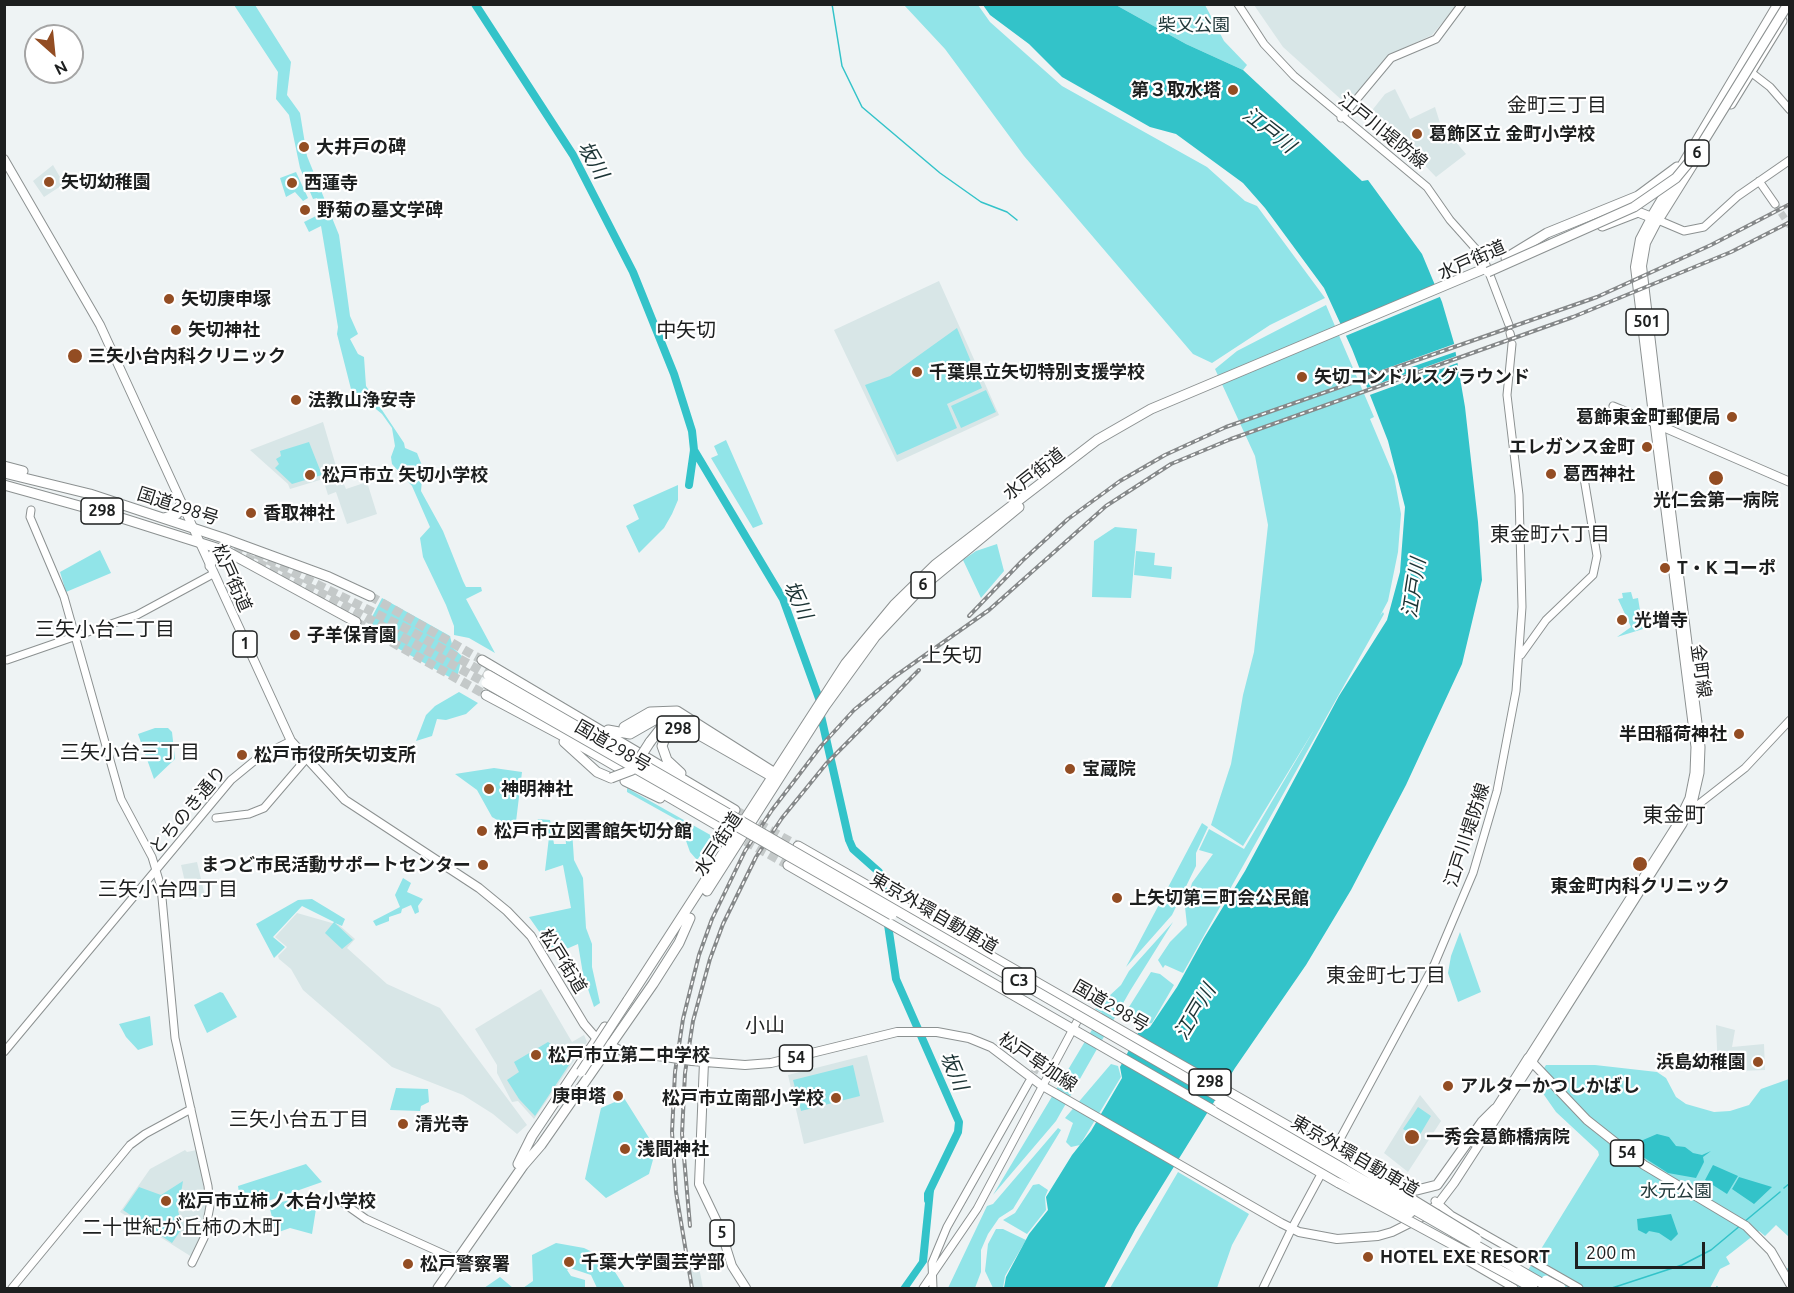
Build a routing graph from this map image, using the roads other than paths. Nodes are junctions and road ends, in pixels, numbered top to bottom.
1 (1238, 4) edge
2 (1462, 4) edge
3 (1778, 4) edge
4 (1783, 4) edge
5 (1788, 4) edge
6 (1790, 10) edge
7 (1742, 66) junction
8 (1751, 73) junction
9 (1790, 110) edge
10 (1341, 118) junction
11 (1695, 153) junction
12 (4, 159) edge
13 (1790, 160) edge
14 (1759, 181) junction
15 (1646, 191) junction
16 (1669, 201) junction
17 (1775, 204) tunnel mouth
18 (1659, 205) junction
19 (1655, 218) junction
20 (1506, 258) junction
21 (1519, 258) junction
22 (1487, 270) junction
23 (1509, 325) dead end
24 (1511, 338) dead end
25 (1613, 405) dead end
26 (1657, 425) junction
27 (4, 466) edge
28 (4, 473) edge
29 (1584, 478) dead end
30 (1790, 482) edge
31 (4, 485) edge
32 (4, 491) edge
33 (181, 503) junction
34 (122, 504) junction
35 (31, 510) dead end
36 (164, 518) junction
37 (131, 520) junction
38 (193, 528) junction
39 (198, 541) junction
40 (226, 551) junction
41 (212, 570) junction
42 (370, 596) tunnel mouth
43 (356, 622) tunnel mouth
44 (75, 637) junction
45 (1520, 658) junction
46 (7, 660) dead end
47 (482, 660) tunnel mouth
48 (489, 697) tunnel mouth
49 (692, 720) junction
50 (1790, 720) edge
51 (592, 723) junction
52 (624, 727) dead end
53 (291, 741) junction
54 (577, 748) junction
55 (728, 751) junction
56 (306, 759) junction
57 (775, 775) junction
58 (625, 781) dead end
59 (717, 799) junction
60 (735, 810) tunnel mouth
61 (1687, 810) junction
62 (216, 818) dead end
63 (709, 820) junction
64 (722, 828) tunnel mouth
65 (798, 846) tunnel mouth
66 (788, 865) tunnel mouth
67 (840, 869) junction
68 (157, 870) junction
69 (875, 890) junction
70 (690, 918) junction
71 (680, 923) junction
72 (631, 1002) junction
73 (1079, 1006) junction
74 (1067, 1027) junction
75 (597, 1039) junction
76 (609, 1047) junction
77 (4, 1052) edge
78 (1530, 1059) junction
79 (704, 1062) junction
80 (1029, 1082) tunnel mouth
81 (1041, 1085) junction
82 (191, 1109) junction
83 (1495, 1109) junction
84 (537, 1141) junction
85 (1335, 1152) junction
86 (1360, 1167) junction
87 (1323, 1174) junction
88 (339, 1200) dead end
89 (1437, 1202) junction
90 (1447, 1212) junction
91 (1297, 1230) junction
92 (457, 1260) junction
93 (192, 1263) dead end
94 (932, 1276) junction
95 (4, 1282) edge
96 (1790, 1284) edge
97 (13, 1288) edge
98 (438, 1288) edge
99 (746, 1288) edge
100 (923, 1288) edge
101 (933, 1288) edge
102 (1263, 1288) edge
103 (1514, 1288) edge
104 (1533, 1288) edge
105 (1542, 1288) edge
106 (1550, 1288) edge
107 (1561, 1288) edge
108 (1579, 1288) edge

1 - 10 street, 江戸川堤防線
2 - 10 street
3 - 7 highway, 6
4 - 20 highway, 水戸街道 / 6, bridge
5 - 21 highway, 水戸街道 / 6, bridge
6 - 8 highway, 6
7 - 8 street
7 - 11 highway, 6
8 - 9 street
8 - 11 highway, 6
10 - 23 street, 江戸川堤防線
11 - 15 highway
11 - 16 highway, 6
11 - 18 highway
12 - 33 main road, 松戸街道 / 1
13 - 14 street
14 - 17 street
14 - 19 street
15 - 18 highway
15 - 20 highway
16 - 18 highway
16 - 19 highway, 6
18 - 19 highway
19 - 21 highway, bridge
19 - 26 main road, 501
20 - 22 highway, 水戸街道 / 6
21 - 22 highway, 水戸街道 / 6, bridge
22 - 57 highway, 水戸街道 / 6
24 - 45 street, 江戸川堤防線
25 - 26 street
26 - 30 main road
26 - 61 street, 金町線
27 - 34 highway
28 - 34 highway, 国道298号 / 298
29 - 45 street
31 - 37 highway, 国道298号 / 298
32 - 37 highway
33 - 36 highway
33 - 38 main road, 松戸街道 / 1
34 - 36 highway, 国道298号 / 298
35 - 44 street
36 - 38 highway, 国道298号 / 298
37 - 39 highway, 国道298号 / 298
38 - 39 main road, 松戸街道 / 1
38 - 42 highway, 国道298号 / 298
39 - 40 highway, 国道298号 / 298
39 - 41 main road, 松戸街道 / 1
40 - 41 highway
40 - 43 highway, 国道298号 / 298
41 - 44 street
41 - 53 main road, 松戸街道 / 1
44 - 46 street
44 - 68 street
45 - 85 street, 江戸川堤防線
47 - 51 highway, 298
48 - 54 highway, 国道298号 / 298
49 - 51 highway, 298
49 - 52 highway, 298
49 - 57 highway, 298
50 - 61 street
51 - 59 highway, 国道298号 / 298
53 - 56 main road, 松戸街道 / 1
53 - 68 street, とちのき通り
54 - 55 highway, 298, bridge
54 - 63 highway, 国道298号 / 298
55 - 57 highway, 298
55 - 59 highway, 298
56 - 62 street
56 - 75 main road, 松戸街道 / 1
57 - 70 highway, 水戸街道 / 6
57 - 71 highway, 水戸街道 / 6
58 - 63 highway, 298
59 - 60 highway, 国道298号 / 298
61 - 78 street, 金町線
63 - 64 highway, 国道298号 / 298
65 - 67 highway, 国道298号 / 298
66 - 74 highway, 298
67 - 69 highway, 国道298号 / 298
67 - 69 highway
68 - 77 street, とちのき通り
68 - 82 street
69 - 73 highway, 国道298号 / 298
70 - 72 highway, 水戸街道 / 6
70 - 76 highway
71 - 72 highway, 水戸街道 / 6
71 - 75 highway
72 - 84 highway, 水戸街道 / 6
73 - 74 street
73 - 85 highway, 国道298号 / 298
74 - 81 street
74 - 87 highway, 298
75 - 76 main road, 松戸街道 / 1
75 - 84 highway
76 - 79 main road, 松戸草加線, bridge
76 - 84 highway
78 - 83 main road, 松戸草加線 / 54
78 - 89 main road, 松戸草加線 / 54
78 - 96 main road, 54
79 - 81 main road, 松戸草加線 / 54
79 - 99 main road, 5
80 - 94 street
81 - 91 main road, 松戸草加線 / 54
81 - 94 street
82 - 93 street
82 - 97 street
83 - 86 highway, bridge
83 - 89 main road, 松戸草加線 / 54
84 - 92 highway
85 - 86 highway, 国道298号 / 298, bridge
85 - 87 street, 江戸川堤防線
86 - 107 highway, 国道298号 / 298, bridge
87 - 91 street, 江戸川堤防線
87 - 104 highway, 298, bridge
88 - 92 street
89 - 90 street
89 - 91 main road, 松戸草加線 / 54
90 - 103 street
90 - 108 street
91 - 102 street, 江戸川堤防線
92 - 98 highway
94 - 100 street
94 - 101 street
95 - 97 street
105 - 106 highway, 東京外環自動車道 / C3, bridge

